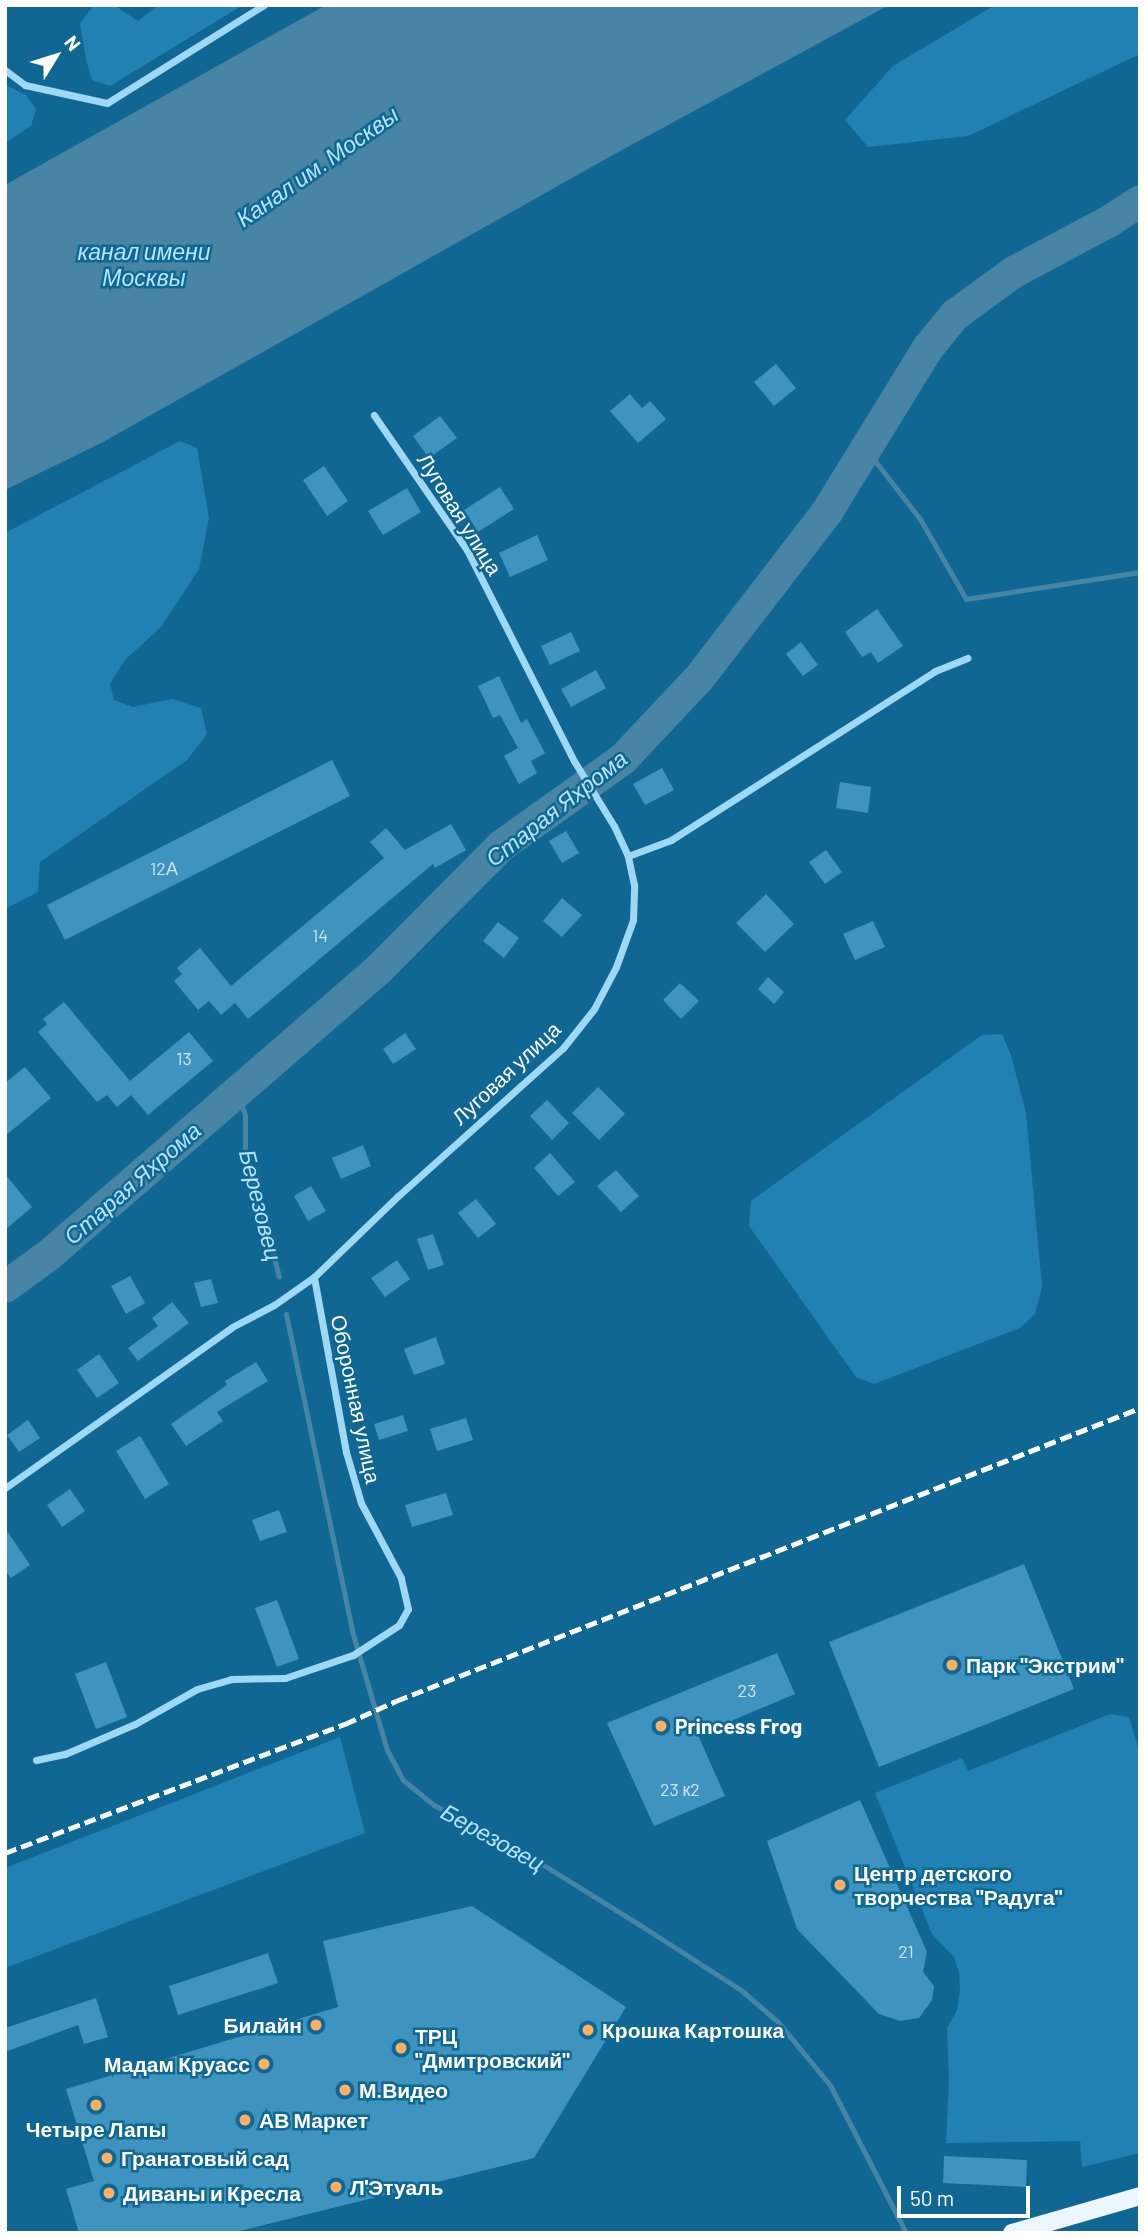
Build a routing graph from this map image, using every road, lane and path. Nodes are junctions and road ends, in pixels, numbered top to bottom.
1 (264, 5) edge
2 (5, 70) edge
3 (374, 415) dead end
4 (968, 658) dead end
5 (628, 856) junction
6 (314, 1277) junction
7 (5, 1488) edge
8 (36, 1760) dead end
9 (1140, 2196) edge
10 (1012, 2233) edge

1 - 2 street
3 - 5 street, Луговая улица
4 - 5 street
5 - 6 street, Луговая улица
6 - 7 street, Луговая улица
6 - 8 street, Оборонная улица
9 - 10 main road

